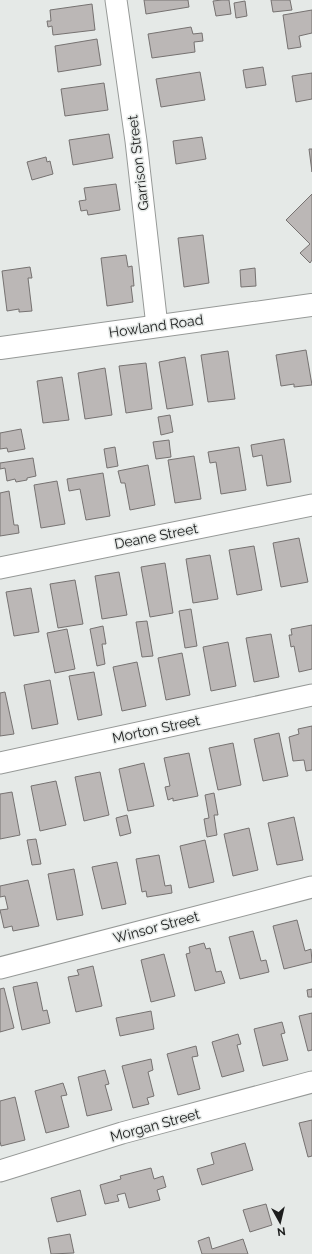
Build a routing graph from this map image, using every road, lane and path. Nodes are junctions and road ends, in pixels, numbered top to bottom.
1 (116, 0) edge
2 (312, 305) edge
3 (157, 326) junction
4 (0, 348) edge
5 (312, 505) edge
6 (0, 568) edge
7 (312, 695) edge
8 (0, 763) edge
9 (312, 887) edge
10 (0, 968) edge
11 (312, 1082) edge
12 (0, 1171) edge

1 - 3 street, Garrison Street
2 - 3 main road, Howland Road
3 - 4 main road, Howland Road
5 - 6 street, Deane Street
7 - 8 street, Morton Street
9 - 10 street, Winsor Street
11 - 12 street, Morgan Street

